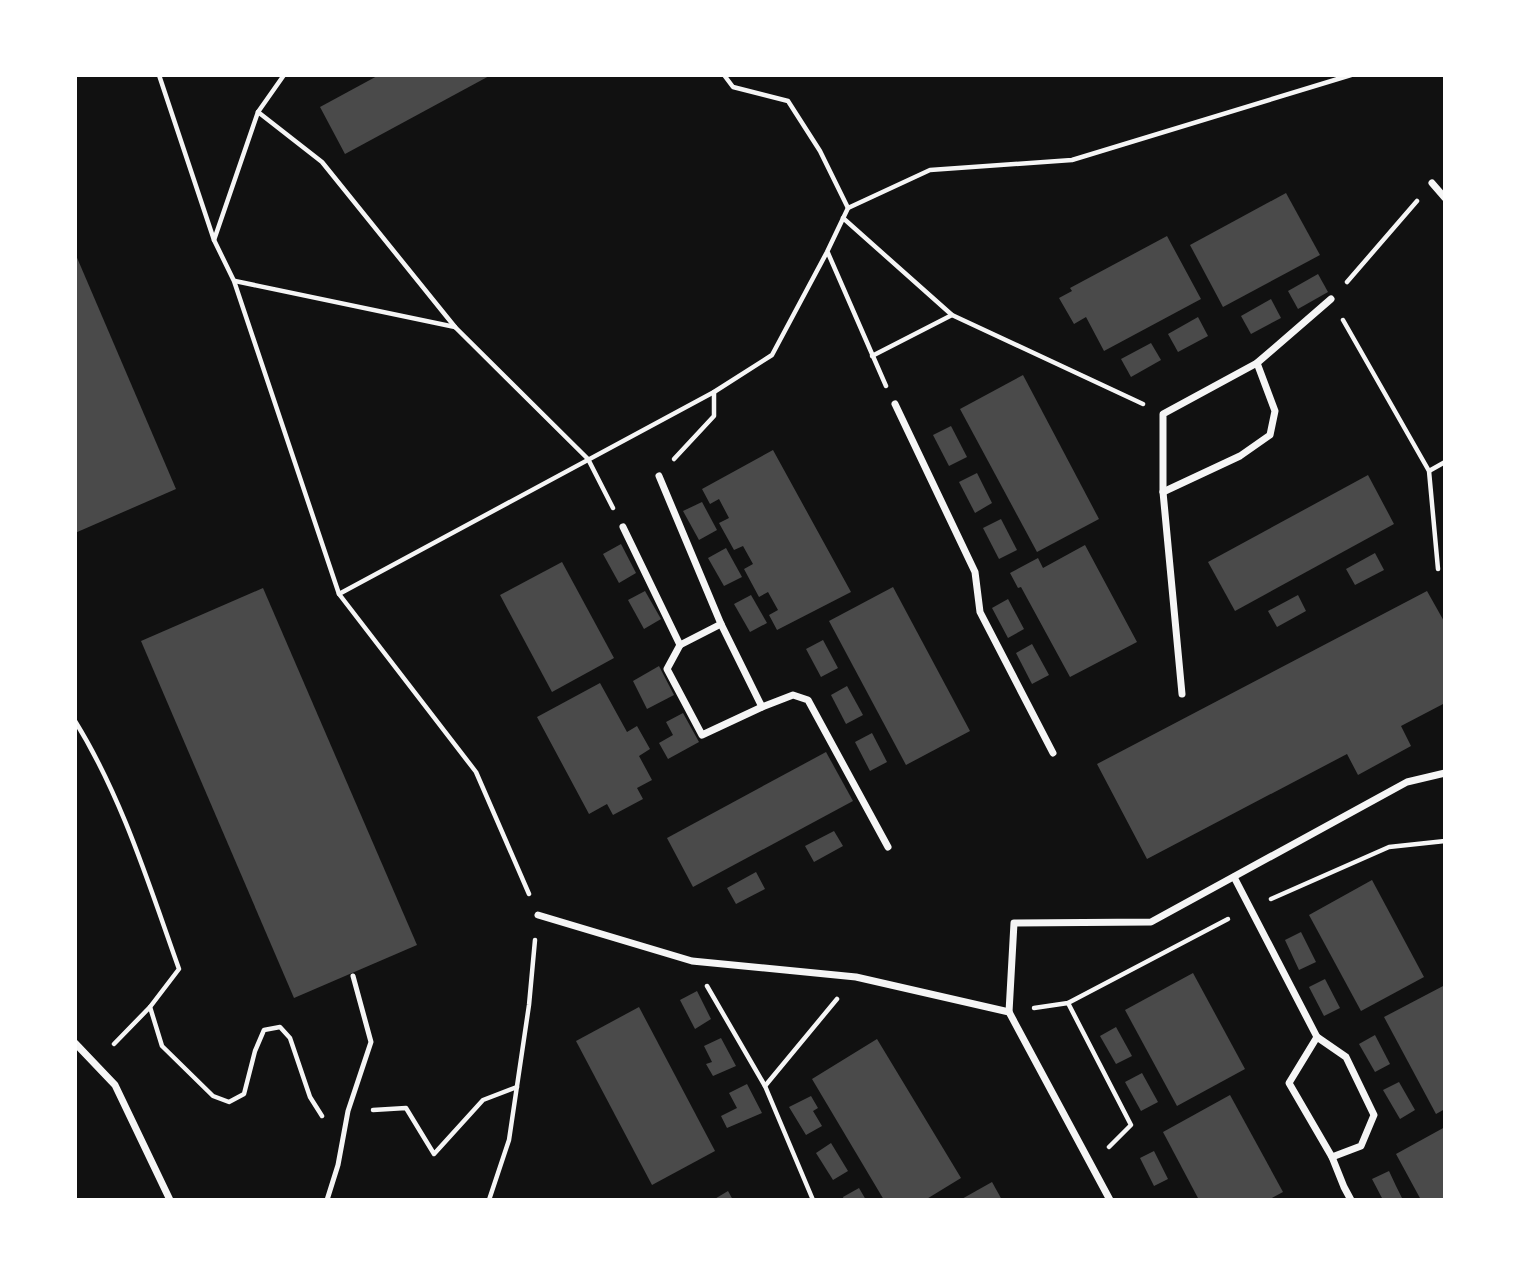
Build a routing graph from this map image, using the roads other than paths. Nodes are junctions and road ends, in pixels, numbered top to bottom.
1 (1432, 183) road end
2 (1445, 198) edge
3 (1331, 299) road end
4 (1257, 363) junction
5 (895, 404) road end
6 (659, 476) road end
7 (1163, 492) junction
8 (622, 527) road end
9 (721, 624) junction
10 (680, 645) junction
11 (1182, 694) dead end
12 (762, 707) junction
13 (1053, 753) dead end
14 (1445, 773) edge
15 (888, 847) dead end
16 (1234, 877) junction
17 (538, 915) road end
18 (353, 976) dead end
19 (1009, 1012) junction
20 (1317, 1037) junction
21 (75, 1043) edge
22 (1332, 1157) junction
23 (170, 1200) edge
24 (327, 1200) edge
25 (1110, 1200) edge
26 (1351, 1200) edge

1 - 2 street
3 - 4 street
4 - 7 street
4 - 7 street
5 - 13 street
6 - 9 street
7 - 11 street
8 - 10 street
9 - 10 street
9 - 12 street
10 - 12 street
12 - 15 street
14 - 16 street
16 - 19 street
16 - 20 street
17 - 19 street
18 - 24 lane
19 - 25 street
20 - 22 street
20 - 22 street
21 - 23 street
22 - 26 street

